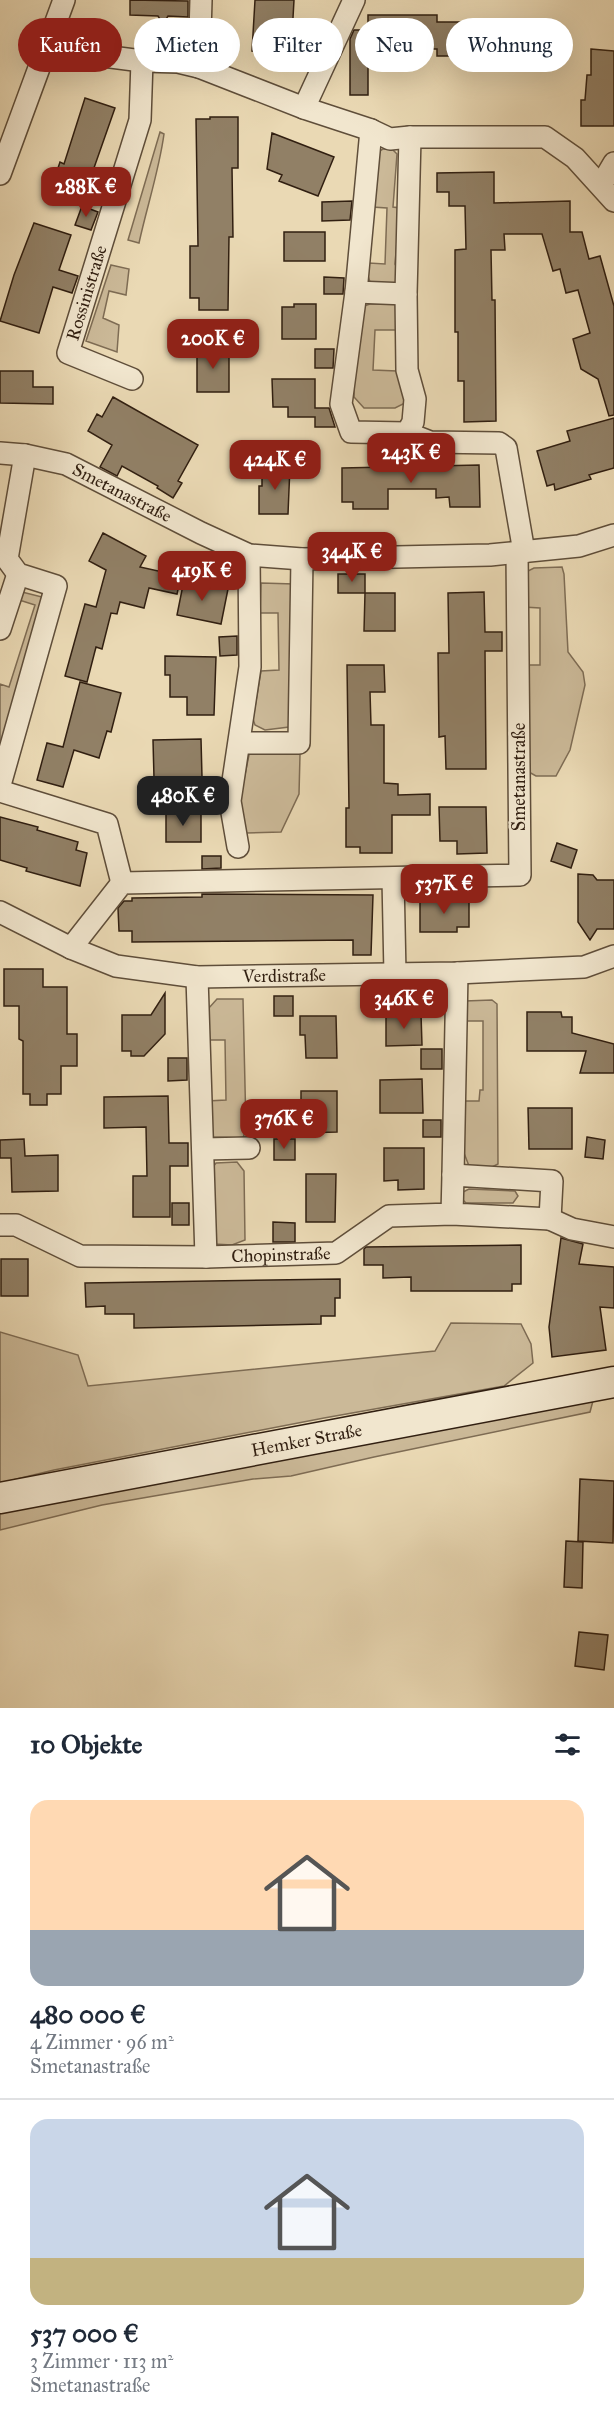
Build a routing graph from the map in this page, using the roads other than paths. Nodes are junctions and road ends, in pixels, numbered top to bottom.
1 (64, 0) edge
2 (201, 0) edge
3 (354, 0) edge
4 (57, 18) edge
5 (200, 18) edge
6 (37, 72) edge
7 (142, 72) edge
8 (212, 72) edge
9 (304, 108) junction
10 (371, 130) junction
11 (410, 136) junction
12 (614, 163) edge
13 (0, 174) edge
14 (608, 193) edge
15 (356, 292) junction
16 (406, 294) junction
17 (132, 379) dead end
18 (407, 433) junction
19 (0, 453) edge
20 (26, 455) junction
21 (614, 536) edge
22 (521, 552) junction
23 (249, 555) junction
24 (302, 559) junction
25 (18, 574) junction
26 (0, 629) edge
27 (240, 743) junction
28 (0, 785) edge
29 (0, 791) edge
30 (238, 847) dead end
31 (393, 878) junction
32 (122, 883) junction
33 (0, 912) edge
34 (71, 948) junction
35 (614, 956) edge
36 (395, 974) junction
37 (457, 974) junction
38 (197, 977) junction
39 (249, 1148) dead end
40 (203, 1149) junction
41 (453, 1175) junction
42 (452, 1214) junction
43 (550, 1219) junction
44 (0, 1226) edge
45 (614, 1237) edge
46 (206, 1257) junction
47 (614, 1382) edge
48 (0, 1498) edge

1 - 4 street
2 - 5 street
3 - 9 street
6 - 13 street
7 - 17 street, Rossinistraße
8 - 9 street
9 - 10 street
10 - 11 street
10 - 15 street
11 - 14 street
11 - 16 street
12 - 14 street
15 - 16 street
15 - 18 street
16 - 18 street
18 - 22 street
19 - 20 street, Smetanastraße
20 - 23 street, Smetanastraße
20 - 25 street
21 - 22 street, Smetanastraße
22 - 24 street, Smetanastraße
22 - 31 street, Smetanastraße
23 - 24 street, Smetanastraße
23 - 27 street
24 - 27 street
25 - 26 street
25 - 28 street
27 - 30 street
29 - 32 street
31 - 32 street, Smetanastraße
31 - 36 street
32 - 34 street
33 - 34 street, Verdistraße
34 - 38 street, Verdistraße
35 - 37 street, Verdistraße
36 - 37 street, Verdistraße
36 - 38 street, Verdistraße
37 - 41 street
38 - 40 street, Chopinstraße
39 - 40 street
40 - 46 street, Chopinstraße
41 - 42 street
41 - 43 street
42 - 43 street, Chopinstraße
42 - 46 street, Chopinstraße
43 - 45 street, Chopinstraße
44 - 46 street, Chopinstraße
47 - 48 main road, Hemker Straße

